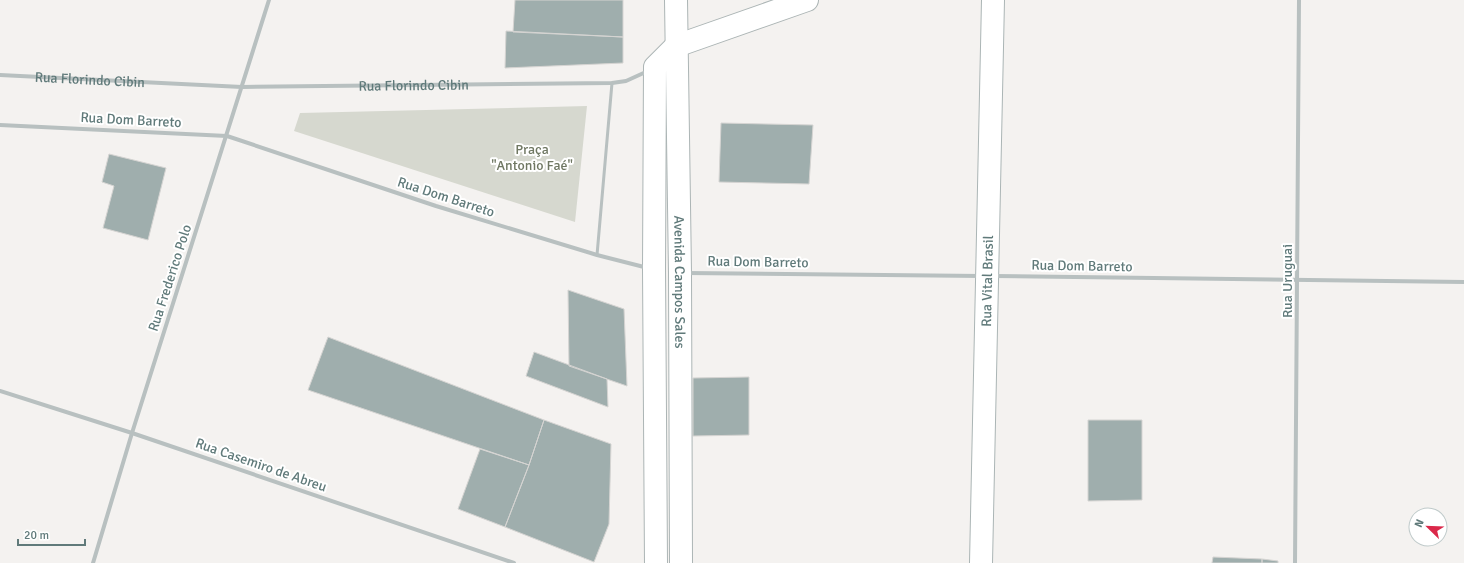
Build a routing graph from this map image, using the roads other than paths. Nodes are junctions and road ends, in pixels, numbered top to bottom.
1 (269, 0) edge
2 (676, 0) edge
3 (807, 0) edge
4 (993, 0) edge
5 (1299, 0) edge
6 (676, 46) junction
7 (655, 67) junction
8 (0, 75) edge
9 (612, 83) junction
10 (242, 87) junction
11 (0, 126) edge
12 (227, 136) junction
13 (597, 255) junction
14 (667, 271) junction
15 (988, 276) junction
16 (1298, 279) junction
17 (1464, 282) edge
18 (0, 391) edge
19 (132, 433) junction
20 (93, 563) edge
21 (514, 563) edge
22 (656, 563) edge
23 (681, 563) edge
24 (981, 563) edge
25 (1295, 563) edge

1 - 10 street, Rua Frederico Polo
2 - 6 main road, Avenida Campos Sales
3 - 6 main road, Rua Florindo Cibin
4 - 15 main road, Rua Vital Brasil
5 - 16 street, Rua Uruguai
6 - 7 main road, Rua Florindo Cibin
6 - 14 main road, Avenida Campos Sales
7 - 9 street, Rua Florindo Cibin
7 - 14 main road, Avenida Campos Sales
8 - 10 street, Rua Florindo Cibin
9 - 10 street, Rua Florindo Cibin
9 - 13 lane
10 - 12 street, Rua Frederico Polo
11 - 12 street, Rua Dom Barreto
12 - 13 street, Rua Dom Barreto
12 - 19 street, Rua Frederico Polo
13 - 14 street, Rua Dom Barreto
14 - 15 street, Rua Dom Barreto
14 - 22 main road, Avenida Campos Sales
14 - 23 main road, Avenida Campos Sales
15 - 16 street, Rua Dom Barreto
15 - 24 main road, Rua Vital Brasil
16 - 17 street, Rua Dom Barreto
16 - 25 street, Rua Uruguai
18 - 19 street, Rua Casemiro de Abreu
19 - 20 street, Rua Frederico Polo
19 - 21 street, Rua Casemiro de Abreu

